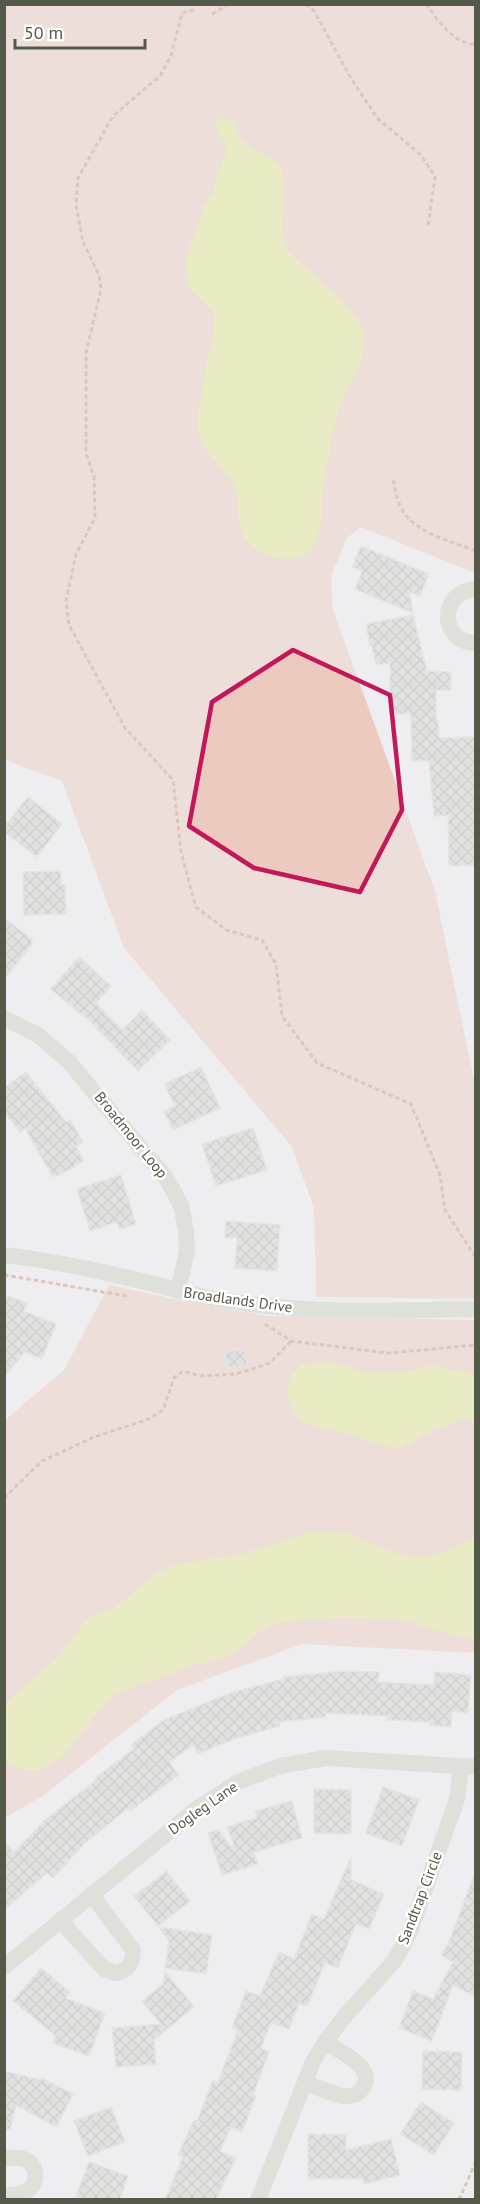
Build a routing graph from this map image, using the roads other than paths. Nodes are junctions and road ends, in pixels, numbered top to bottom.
1 (476, 589) edge
2 (476, 643) edge
3 (4, 1018) edge
4 (4, 1255) edge
5 (178, 1291) junction
6 (476, 1309) edge
7 (468, 1767) edge
8 (91, 1894) junction
9 (60, 1920) junction
10 (4, 1966) edge
11 (325, 2042) junction
12 (304, 2083) junction
13 (4, 2159) edge
14 (4, 2196) edge
15 (258, 2199) edge

1 - 2 street
3 - 5 street, Broadmoor Loop
4 - 5 street, Broadlands Drive
5 - 6 street, Broadlands Drive
7 - 8 street, Dogleg Lane
7 - 11 street, Sandtrap Circle
8 - 9 street, Dogleg Lane
8 - 9 street
9 - 10 street, Dogleg Lane
11 - 12 street, Sandtrap Circle
11 - 12 street
12 - 15 street, Sandtrap Circle
13 - 14 street

